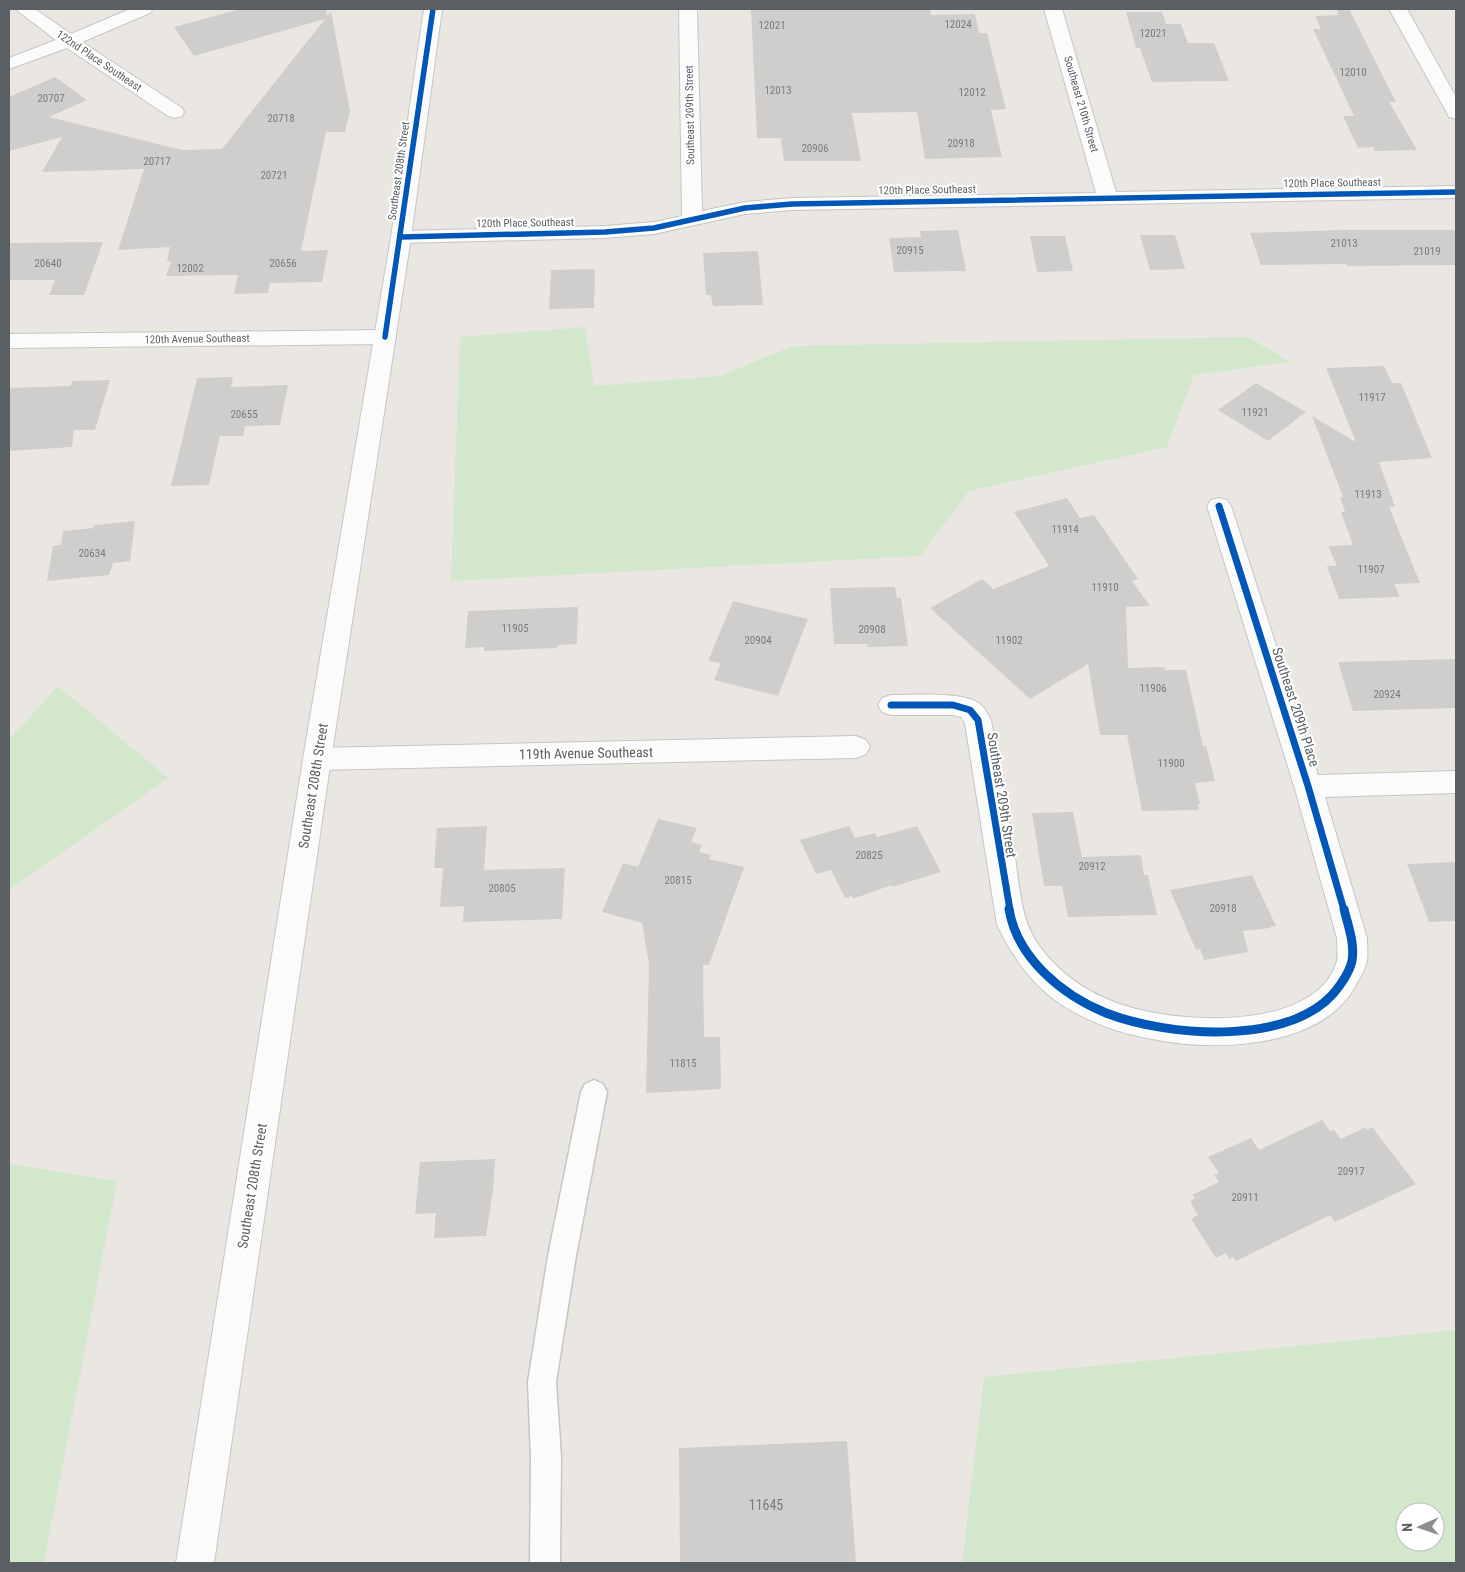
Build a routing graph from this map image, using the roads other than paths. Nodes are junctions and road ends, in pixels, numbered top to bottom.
1 (24, 9) edge
2 (144, 9) edge
3 (433, 9) edge
4 (688, 9) edge
5 (1053, 9) edge
6 (1398, 9) edge
7 (68, 41) junction
8 (9, 64) edge
9 (176, 112) dead end
10 (1456, 114) edge
11 (1456, 192) edge
12 (1108, 199) junction
13 (692, 221) junction
14 (401, 238) junction
15 (385, 337) junction
16 (9, 341) edge
17 (1219, 506) dead end
18 (891, 704) dead end
19 (856, 747) dead end
20 (317, 759) junction
21 (1456, 782) edge
22 (1308, 786) junction
23 (1346, 917) joint
24 (594, 1092) dead end
25 (195, 1563) edge
26 (545, 1563) edge

1 - 7 street, 122nd Place Southeast
2 - 7 street
3 - 14 street, Southeast 208th Street
4 - 13 street, Southeast 209th Street
5 - 12 street, Southeast 210th Street
6 - 10 street
7 - 8 street
7 - 9 street, 122nd Place Southeast
11 - 12 street, 120th Place Southeast
12 - 13 street, 120th Place Southeast
13 - 14 street, 120th Place Southeast
14 - 15 street, Southeast 208th Street
15 - 16 street, 120th Avenue Southeast
15 - 20 street, Southeast 208th Street
17 - 22 street, Southeast 209th Place
18 - 23 street, Southeast 209th Street
19 - 20 street, 119th Avenue Southeast
20 - 25 street, Southeast 208th Street
21 - 22 street
22 - 23 street, Southeast 209th Place
24 - 26 lane

